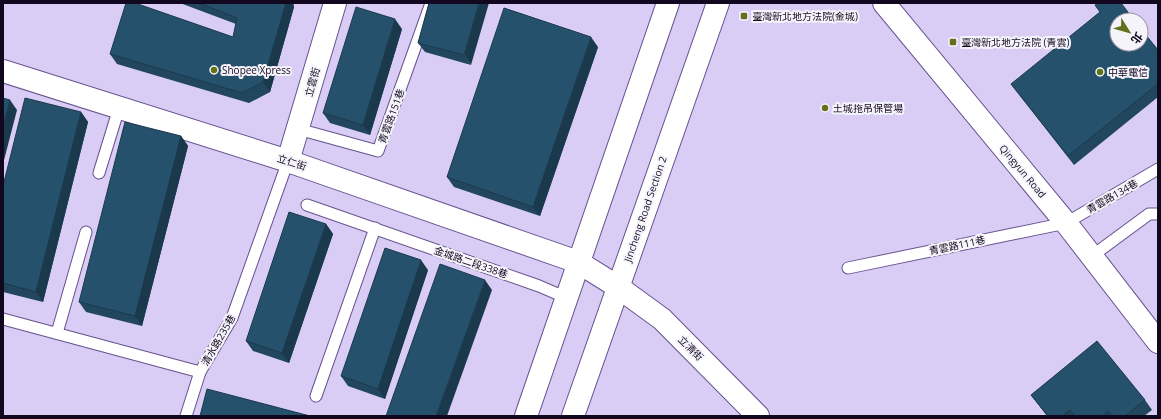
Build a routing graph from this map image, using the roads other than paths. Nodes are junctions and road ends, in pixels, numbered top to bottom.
1 (335, 3) edge
2 (431, 3) edge
3 (668, 3) edge
4 (718, 3) edge
5 (884, 3) edge
6 (3, 71) edge
7 (119, 108) junction
8 (298, 129) junction
9 (288, 161) junction
10 (1158, 169) edge
11 (99, 172) dead end
12 (307, 205) dead end
13 (1158, 214) edge
14 (1066, 222) junction
15 (375, 228) junction
16 (86, 232) dead end
17 (1092, 256) junction
18 (578, 262) junction
19 (848, 268) dead end
20 (618, 287) junction
21 (567, 298) junction
22 (3, 319) edge
23 (57, 333) junction
24 (1158, 342) edge
25 (200, 372) junction
26 (316, 396) dead end
27 (186, 416) edge
28 (526, 416) edge
29 (573, 416) edge
30 (758, 416) edge

1 - 8 street, 立雲街
2 - 8 lane, 青雲路151巷
3 - 18 street
4 - 20 street, Jincheng Road Section 2
5 - 14 street, Qingyun Road
6 - 7 street, 立仁街
7 - 9 street, 立仁街
7 - 11 lane
8 - 9 street, 立雲街
9 - 18 street, 立仁街
9 - 25 lane, 清水路235巷
10 - 14 lane, 青雲路134巷
12 - 15 lane, 金城路二段338巷
13 - 17 lane
14 - 17 street, Qingyun Road
14 - 19 lane, 青雲路111巷
15 - 21 lane, 金城路二段338巷
15 - 26 lane
16 - 23 lane
17 - 24 street, Qingyun Road
18 - 20 street, 立仁街
18 - 21 street
20 - 29 street, Jincheng Road Section 2
20 - 30 street, 立清街
21 - 28 street
22 - 23 lane, 清水路235巷
23 - 25 lane, 清水路235巷
25 - 27 lane

